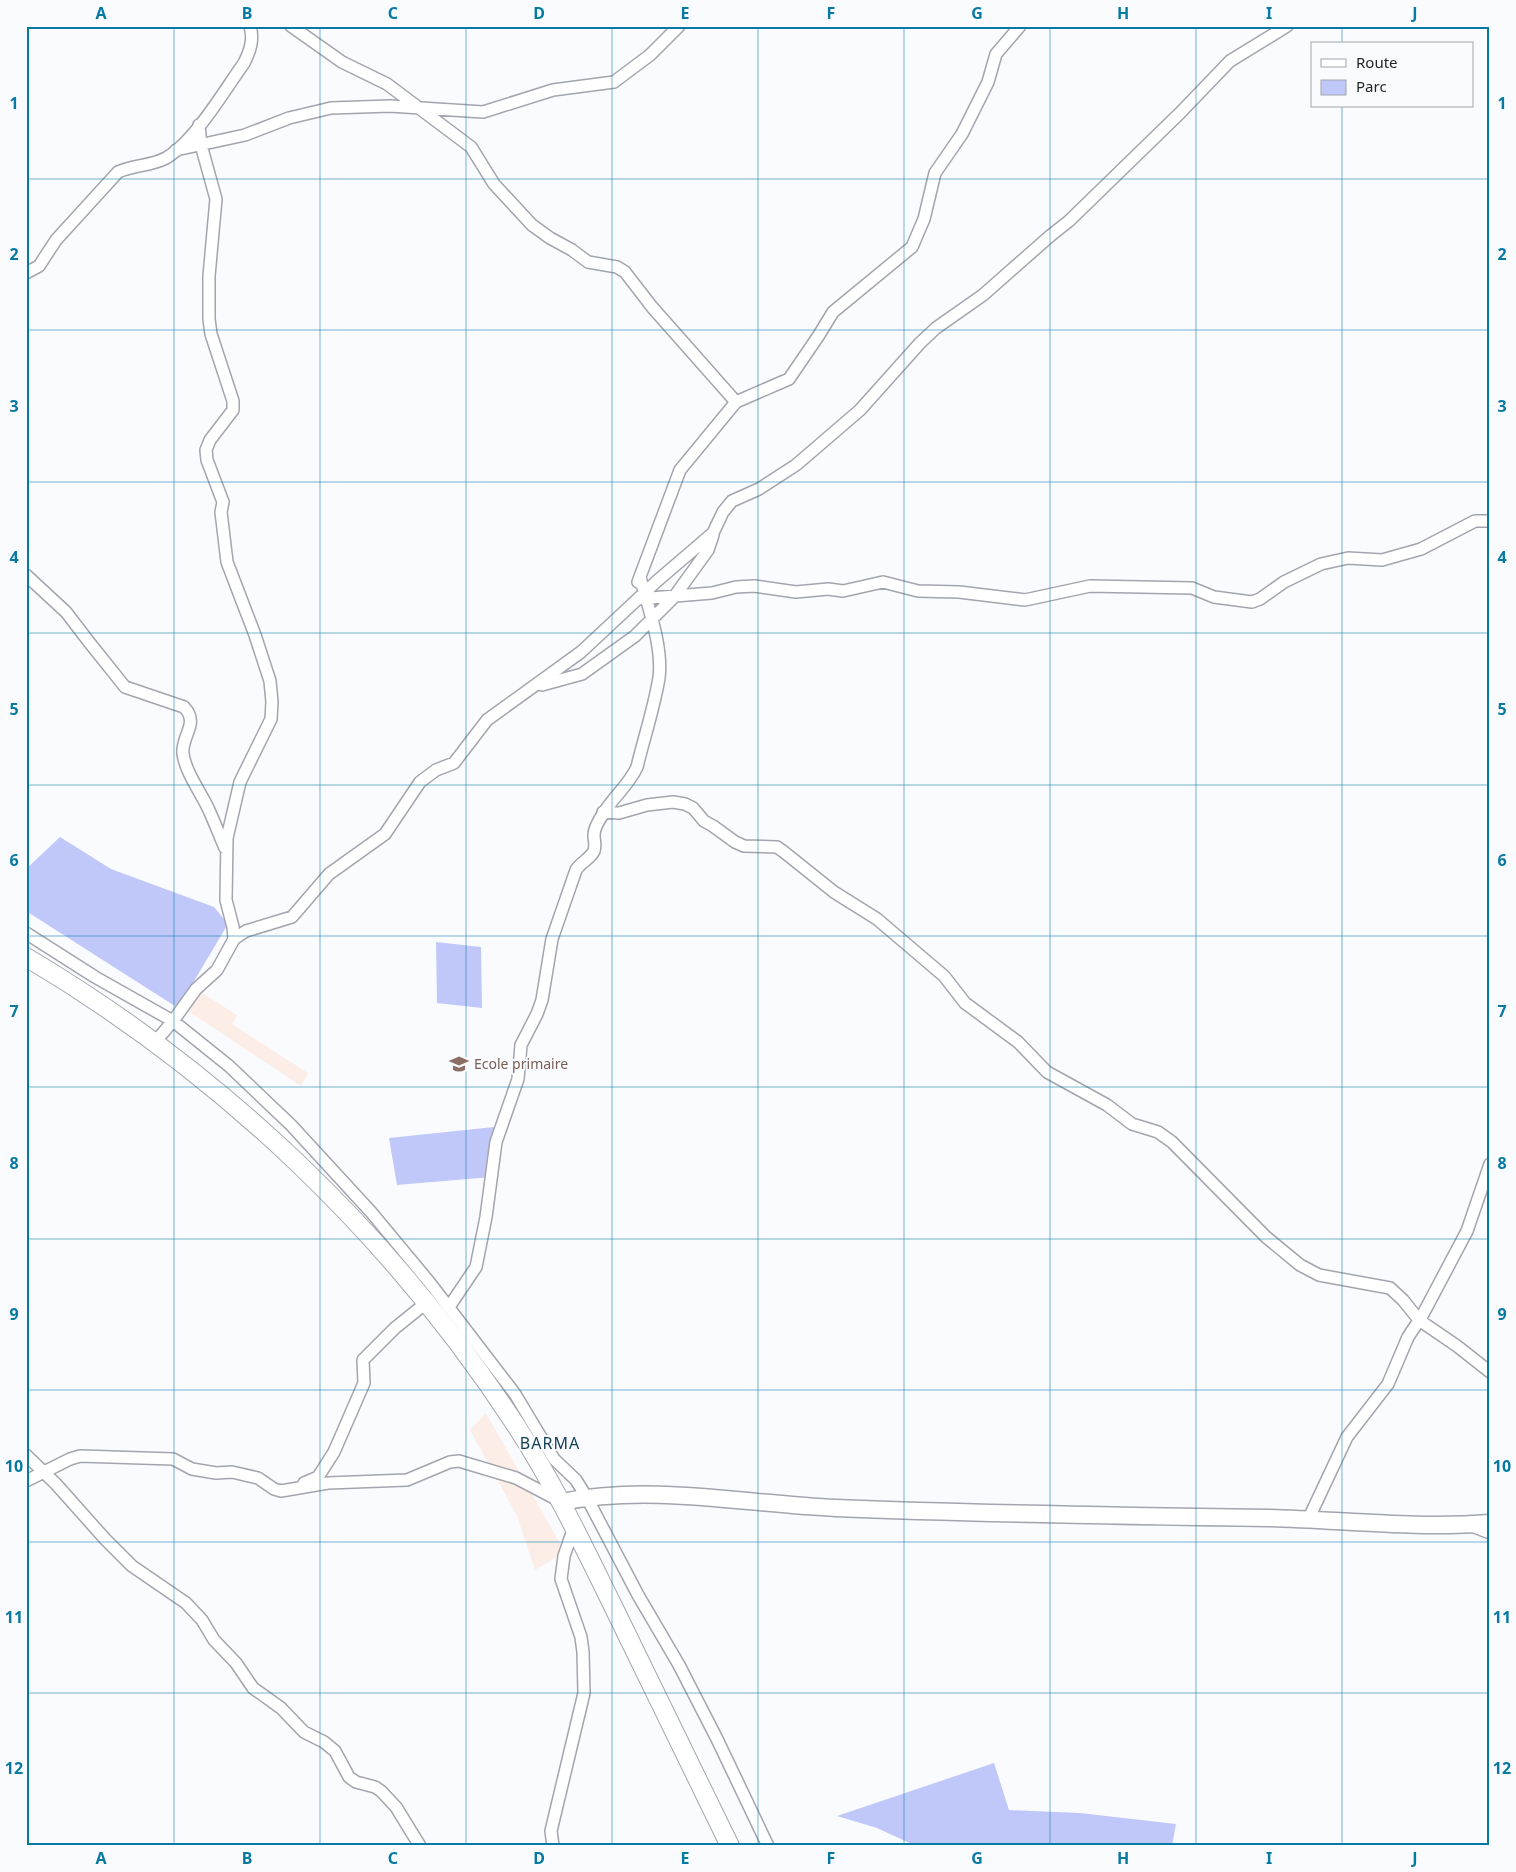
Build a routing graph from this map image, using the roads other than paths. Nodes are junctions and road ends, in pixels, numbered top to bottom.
1 (250, 26) edge
2 (291, 26) edge
3 (679, 26) edge
4 (1020, 26) edge
5 (1287, 26) edge
6 (422, 109) junction
7 (199, 125) junction
8 (201, 144) junction
9 (176, 150) junction
10 (26, 273) edge
11 (736, 402) junction
12 (1490, 520) edge
13 (713, 533) junction
14 (26, 576) edge
15 (640, 577) junction
16 (643, 597) junction
17 (674, 597) junction
18 (629, 608) junction
19 (651, 619) junction
20 (534, 688) junction
21 (603, 812) junction
22 (226, 850) junction
23 (26, 933) edge
24 (234, 940) junction
25 (26, 957) edge
26 (173, 1022) junction
27 (155, 1042) junction
28 (1490, 1164) edge
29 (426, 1303) junction
30 (448, 1307) junction
31 (1419, 1320) junction
32 (1490, 1372) edge
33 (26, 1455) edge
34 (44, 1472) junction
35 (26, 1481) edge
36 (294, 1489) junction
37 (587, 1498) junction
38 (562, 1502) junction
39 (1308, 1520) junction
40 (1490, 1523) edge
41 (1468, 1525) junction
42 (574, 1527) junction
43 (1490, 1532) edge
44 (420, 1846) edge
45 (553, 1846) edge
46 (730, 1846) edge
47 (768, 1846) edge

1 - 7 street
2 - 6 street
3 - 6 street
4 - 11 street
5 - 13 street
6 - 8 street
6 - 11 street
7 - 8 street
7 - 9 street
8 - 9 street
8 - 22 street
9 - 10 street
11 - 15 street
12 - 17 street
13 - 16 street
13 - 17 street
14 - 22 street
15 - 16 street
15 - 18 street
16 - 17 street
16 - 18 street
16 - 19 street
17 - 19 street
18 - 20 street
19 - 20 street
19 - 21 street
20 - 24 street
21 - 30 street
21 - 31 street
22 - 24 street
23 - 26 street
24 - 26 street
25 - 27 main road
26 - 27 street
26 - 30 street
27 - 29 main road
28 - 31 street
29 - 36 street
29 - 38 main road
30 - 37 street
31 - 32 street
31 - 39 street
33 - 34 street
34 - 35 street
34 - 36 street
34 - 44 street
36 - 38 street
37 - 38 street
37 - 39 street
37 - 47 street
38 - 42 main road
39 - 41 street
40 - 41 street
41 - 43 street
42 - 45 street
42 - 46 main road

